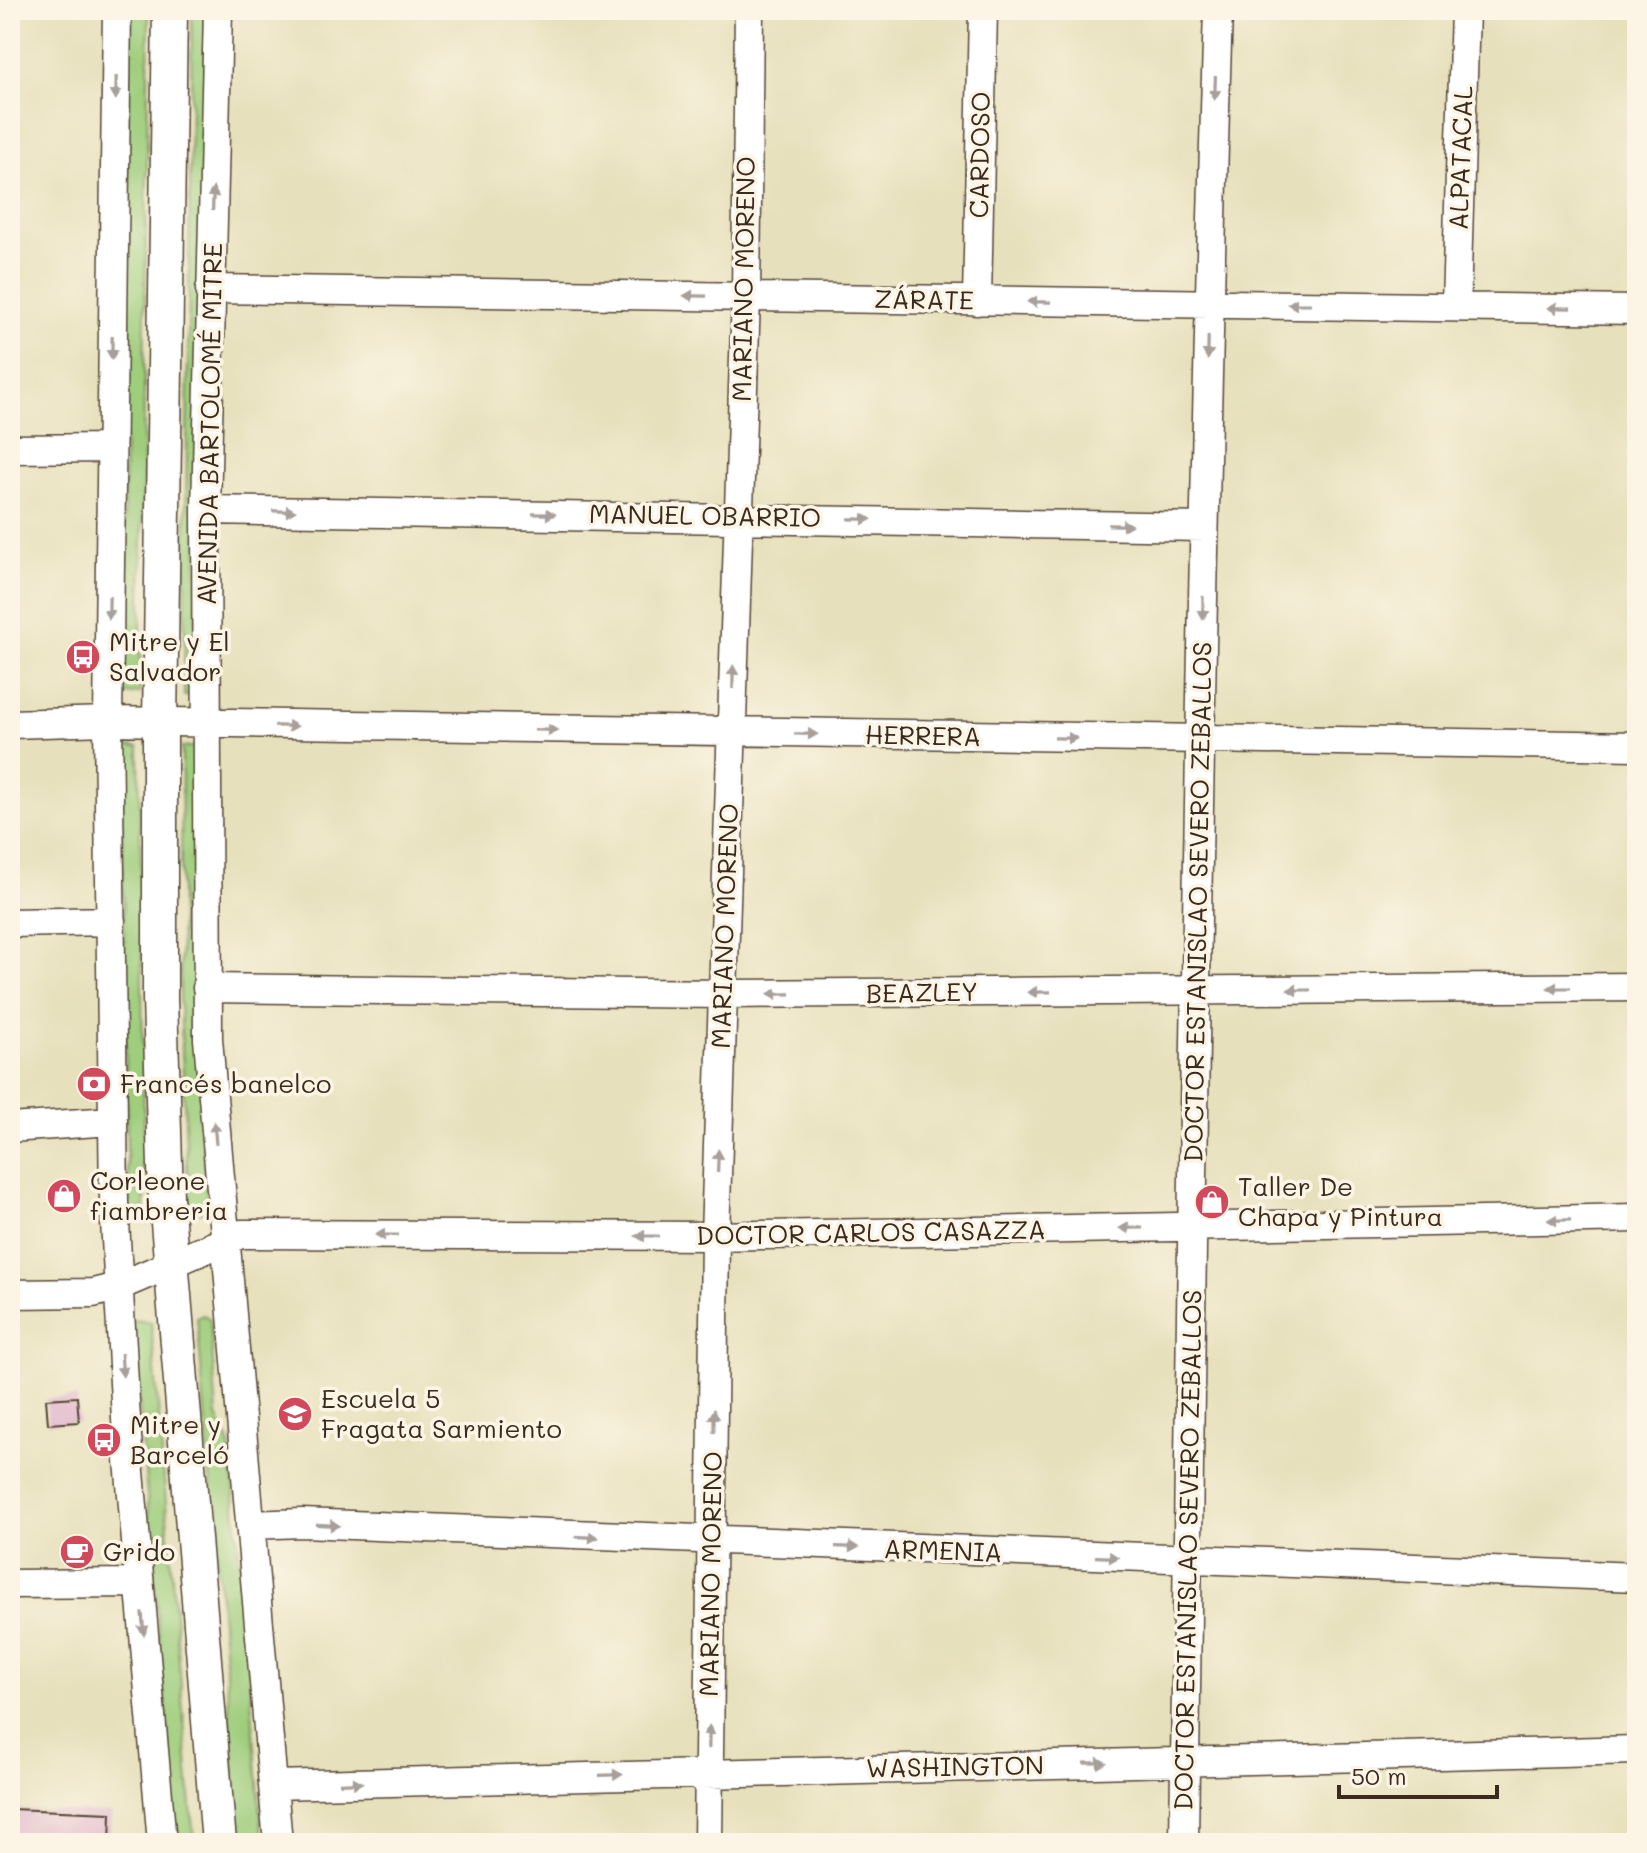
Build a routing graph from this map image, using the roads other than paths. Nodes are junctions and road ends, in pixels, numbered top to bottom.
1 (117, 10) edge
2 (170, 10) edge
3 (218, 10) edge
4 (749, 10) edge
5 (983, 10) edge
6 (1218, 10) edge
7 (1465, 10) edge
8 (210, 289) junction
9 (746, 297) junction
10 (977, 301) junction
11 (1209, 304) junction
12 (1456, 305) junction
13 (1637, 310) edge
14 (110, 448) junction
15 (10, 449) edge
16 (206, 510) junction
17 (737, 516) junction
18 (1204, 527) junction
19 (108, 721) junction
20 (160, 723) junction
21 (10, 724) edge
22 (208, 725) junction
23 (731, 733) junction
24 (1203, 739) junction
25 (1637, 746) edge
26 (111, 921) junction
27 (10, 923) edge
28 (1637, 987) edge
29 (207, 988) junction
30 (1195, 990) junction
31 (724, 994) junction
32 (112, 1121) junction
33 (10, 1128) edge
34 (1637, 1218) edge
35 (1193, 1226) junction
36 (715, 1236) junction
37 (223, 1239) junction
38 (171, 1263) junction
39 (117, 1287) junction
40 (10, 1294) edge
41 (250, 1525) junction
42 (713, 1542) junction
43 (1190, 1560) junction
44 (1637, 1577) edge
45 (139, 1583) junction
46 (10, 1584) edge
47 (1637, 1750) edge
48 (1185, 1761) junction
49 (708, 1773) junction
50 (273, 1785) junction
51 (162, 1843) edge
52 (219, 1843) edge
53 (278, 1843) edge
54 (708, 1843) edge
55 (1184, 1843) edge

1 -> 14 street
2 - 20 main road, AVENIDA BARTOLOMÉ MITRE
8 -> 3 street, AVENIDA BARTOLOMÉ MITRE
4 - 9 street, MARIANO MORENO
5 - 10 street, CARDOSO
6 -> 11 street, DOCTOR ESTANISLAO SEVERO ZEBALLOS
7 - 12 street, ALPATACAL
9 -> 8 street, ZÁRATE
8 - 16 street, AVENIDA BARTOLOMÉ MITRE
9 - 10 street, ZÁRATE
9 - 17 street, MARIANO MORENO
11 -> 10 street, ZÁRATE
12 -> 11 street, ZÁRATE
11 -> 18 street, DOCTOR ESTANISLAO SEVERO ZEBALLOS
13 -> 12 street, ZÁRATE
14 - 15 street
14 -> 19 street
16 -> 17 street, MANUEL OBARRIO
16 - 22 street, AVENIDA BARTOLOMÉ MITRE
17 -> 18 street, MANUEL OBARRIO
23 -> 17 street, MARIANO MORENO
18 -> 24 street, DOCTOR ESTANISLAO SEVERO ZEBALLOS
19 - 20 street, HERRERA
19 - 21 street, HERRERA
19 - 26 street
20 - 22 street, HERRERA
20 - 38 main road, AVENIDA BARTOLOMÉ MITRE
22 -> 23 street, HERRERA
22 - 29 street, AVENIDA BARTOLOMÉ MITRE
23 -> 24 street, HERRERA
23 - 31 street, MARIANO MORENO
24 - 25 street, HERRERA
24 - 30 street, DOCTOR ESTANISLAO SEVERO ZEBALLOS
26 - 27 street
26 - 32 street
28 -> 30 street, BEAZLEY
29 - 31 street, BEAZLEY
37 -> 29 street, AVENIDA BARTOLOMÉ MITRE
30 -> 31 street, BEAZLEY
30 - 35 street, DOCTOR ESTANISLAO SEVERO ZEBALLOS
36 -> 31 street, MARIANO MORENO
32 - 33 street
32 - 39 street
34 -> 35 street, DOCTOR CARLOS CASAZZA
35 -> 36 street, DOCTOR CARLOS CASAZZA
35 - 43 street, DOCTOR ESTANISLAO SEVERO ZEBALLOS
36 -> 37 street, DOCTOR CARLOS CASAZZA
42 -> 36 street, MARIANO MORENO
37 - 38 street, DOCTOR CARLOS CASAZZA
37 - 41 street, AVENIDA BARTOLOMÉ MITRE
38 - 39 street, DOCTOR CARLOS CASAZZA
38 - 52 main road, AVENIDA BARTOLOMÉ MITRE
39 - 40 street, DOCTOR CARLOS CASAZZA
39 -> 45 street
41 -> 42 street, ARMENIA
41 - 50 street, AVENIDA BARTOLOMÉ MITRE
42 -> 43 street, ARMENIA
49 -> 42 street, MARIANO MORENO
43 - 44 street, ARMENIA
43 - 48 street, DOCTOR ESTANISLAO SEVERO ZEBALLOS
45 - 46 street
45 -> 51 street
47 - 48 street, WASHINGTON
49 -> 48 street, WASHINGTON
48 - 55 street, DOCTOR ESTANISLAO SEVERO ZEBALLOS
50 -> 49 street, WASHINGTON
49 - 54 street, MARIANO MORENO
50 - 53 street, AVENIDA BARTOLOMÉ MITRE

